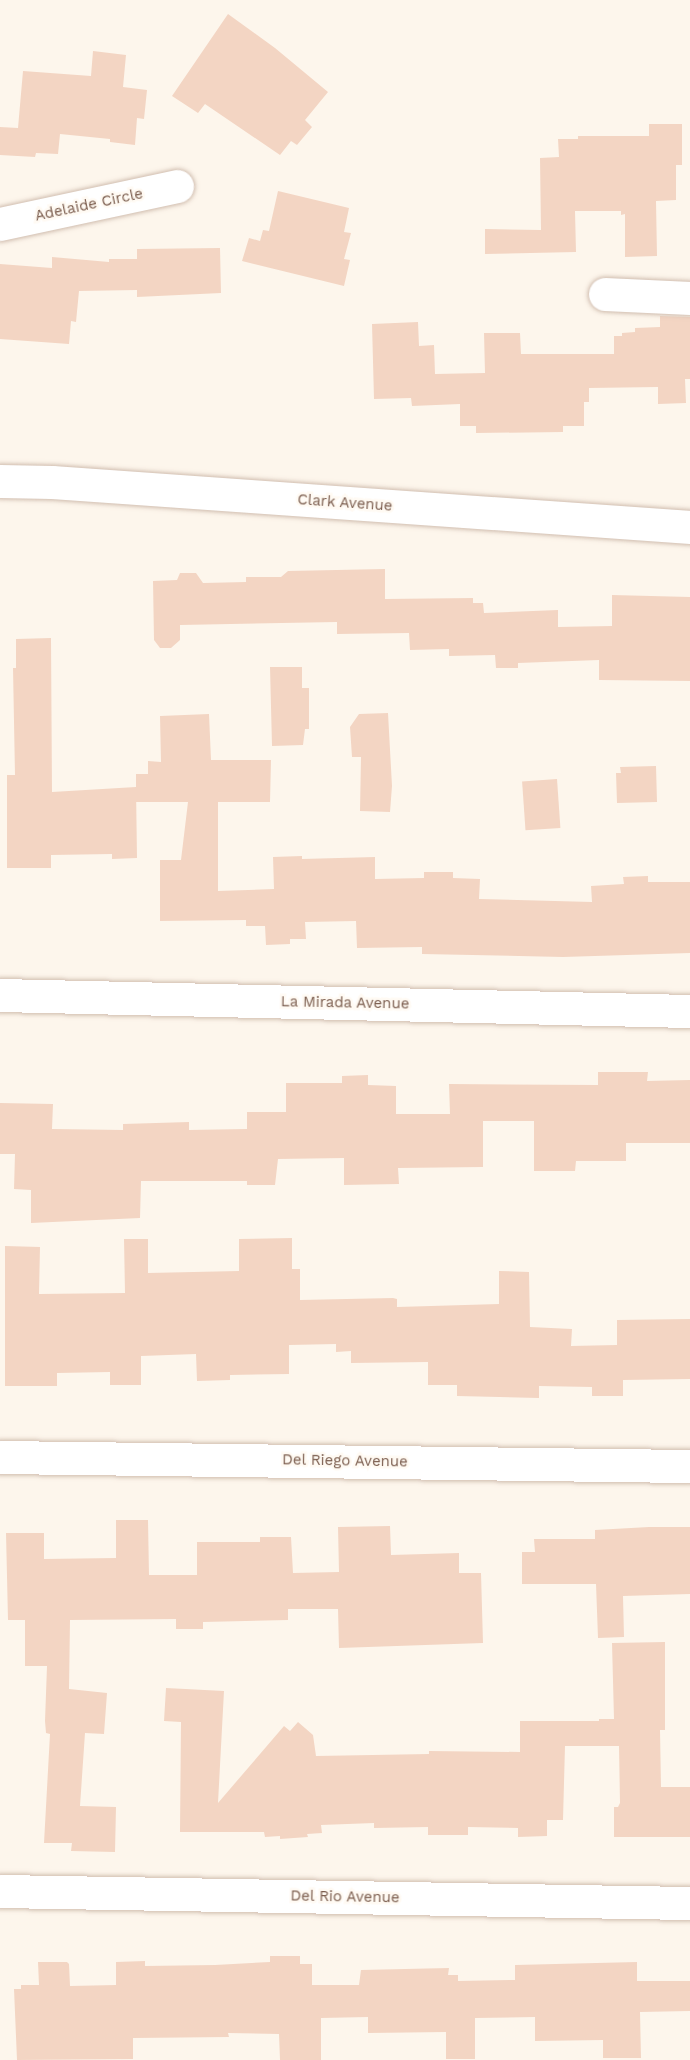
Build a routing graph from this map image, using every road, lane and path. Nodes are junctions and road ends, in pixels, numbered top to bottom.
1 (177, 186) dead end
2 (0, 224) edge
3 (605, 294) dead end
4 (690, 298) edge
5 (0, 481) edge
6 (690, 527) edge
7 (0, 995) edge
8 (690, 1011) edge
9 (0, 1457) edge
10 (690, 1466) edge
11 (0, 1891) edge
12 (690, 1903) edge

1 - 2 street, Adelaide Circle
3 - 4 street
5 - 6 street, Clark Avenue
7 - 8 street, La Mirada Avenue
9 - 10 street, Del Riego Avenue
11 - 12 street, Del Rio Avenue

